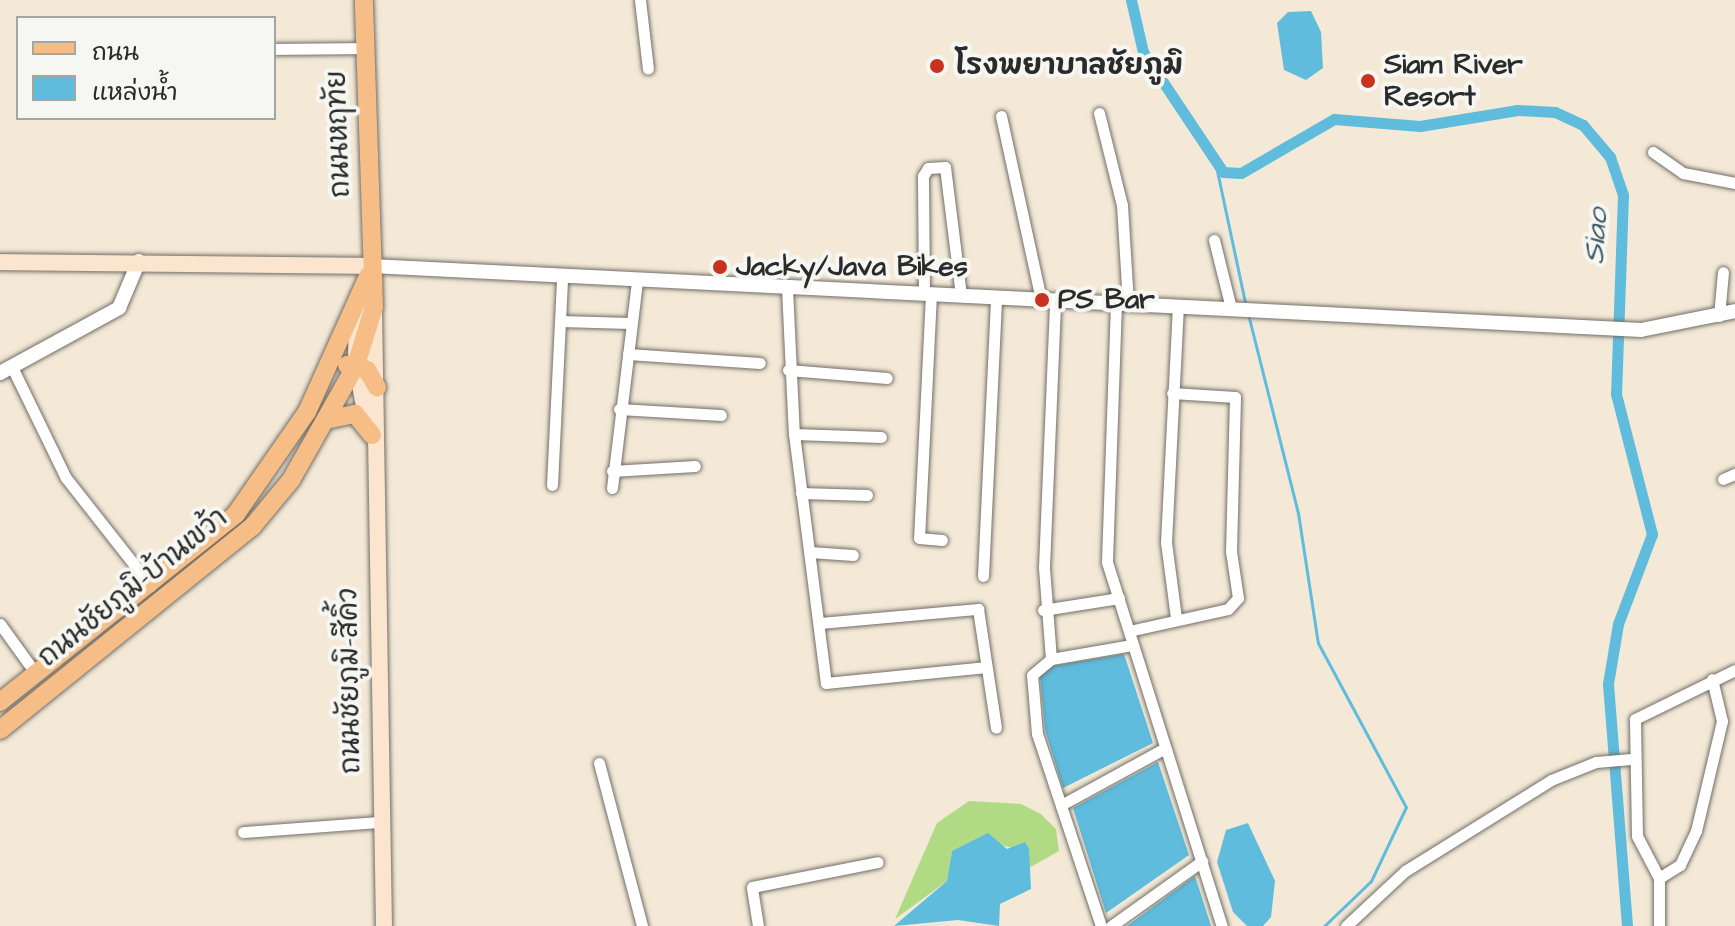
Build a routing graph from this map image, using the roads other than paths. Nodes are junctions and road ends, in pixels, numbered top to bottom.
1 (364, 0) edge
2 (640, 0) edge
3 (365, 48) junction
4 (276, 49) edge
5 (648, 69) dead end
6 (1099, 113) dead end
7 (1001, 116) dead end
8 (1653, 152) dead end
9 (1735, 183) edge
10 (1214, 240) dead end
11 (139, 261) junction
12 (0, 262) edge
13 (371, 266) junction
14 (1723, 272) dead end
15 (562, 277) junction
16 (637, 281) junction
17 (787, 288) junction
18 (928, 294) junction
19 (961, 296) junction
20 (996, 297) junction
21 (1048, 300) junction
22 (1122, 303) junction
23 (1178, 306) junction
24 (366, 307) junction
25 (1235, 308) junction
26 (1735, 311) edge
27 (1719, 316) junction
28 (560, 321) junction
29 (630, 323) junction
30 (628, 354) junction
31 (760, 363) dead end
32 (356, 365) junction
33 (6, 370) edge
34 (788, 370) junction
35 (887, 378) dead end
36 (323, 383) junction
37 (377, 387) junction
38 (1172, 393) junction
39 (619, 409) junction
40 (721, 415) dead end
41 (326, 420) junction
42 (794, 434) junction
43 (372, 435) junction
44 (881, 437) dead end
45 (695, 466) dead end
46 (612, 471) junction
47 (1735, 474) edge
48 (1723, 479) dead end
49 (552, 485) dead end
50 (612, 488) dead end
51 (801, 493) junction
52 (867, 495) dead end
53 (942, 540) dead end
54 (810, 552) junction
55 (853, 555) dead end
56 (983, 576) dead end
57 (152, 587) junction
58 (1119, 598) junction
59 (1043, 610) junction
60 (1176, 618) junction
61 (820, 623) junction
62 (0, 624) edge
63 (1129, 631) junction
64 (1132, 645) junction
65 (1051, 659) junction
66 (986, 667) junction
67 (1735, 670) edge
68 (36, 674) junction
69 (1712, 679) junction
70 (0, 702) edge
71 (996, 728) dead end
72 (0, 730) edge
73 (1165, 748) junction
74 (1632, 759) junction
75 (599, 763) dead end
76 (1061, 805) junction
77 (380, 822) junction
78 (243, 832) dead end
79 (1202, 861) junction
80 (878, 862) dead end
81 (1659, 878) junction
82 (384, 926) edge
83 (642, 926) edge
84 (758, 926) edge
85 (1101, 926) edge
86 (1111, 926) edge
87 (1222, 926) edge
88 (1346, 926) edge
89 (1659, 926) edge

1 - 3 main road, ถนนหฤทัย
2 - 5 street
3 - 4 street
3 - 13 main road, ถนนหฤทัย
6 - 22 street
7 - 21 street
8 - 9 street
10 - 25 street
11 - 12 main road
11 - 13 main road
11 - 33 street
13 - 15 street
13 - 24 main road, ถนนชัยภูมิ-สีคิ้ว
14 - 27 street
15 - 16 street
15 - 28 street
16 - 17 street
16 - 29 street
17 - 18 street
17 - 34 street
18 - 19 street
18 - 19 street
18 - 53 street
19 - 20 street
20 - 21 street
20 - 56 street
21 - 22 street
21 - 59 street
22 - 23 street
22 - 58 street
23 - 25 street
23 - 38 street
24 - 32 main road, ถนนชัยภูมิ-บ้านเขว้า
24 - 36 main road, ถนนชัยภูมิ-บ้านเขว้า
24 - 37 main road, ถนนชัยภูมิ-สีคิ้ว
25 - 27 street
26 - 27 street
28 - 29 street
28 - 49 street
29 - 30 street
30 - 31 street
30 - 39 street
32 - 36 main road
32 - 37 main road
32 - 41 main road, ถนนชัยภูมิ-บ้านเขว้า
32 - 43 main road, ถนนชัยภูมิ-สีคิ้ว
33 - 57 street
34 - 35 street
34 - 42 street
36 - 57 main road, ถนนชัยภูมิ-บ้านเขว้า
37 - 43 main road, ถนนชัยภูมิ-สีคิ้ว
38 - 60 street
38 - 60 street
39 - 40 street
39 - 46 street
41 - 43 main road
41 - 72 main road, ถนนชัยภูมิ-บ้านเขว้า
42 - 44 street
42 - 51 street
43 - 77 main road, ถนนชัยภูมิ-สีคิ้ว
45 - 46 street
46 - 50 street
47 - 48 street
51 - 52 street
51 - 54 street
54 - 55 street
54 - 61 street
57 - 68 main road, ถนนชัยภูมิ-บ้านเขว้า
58 - 59 street
58 - 63 street
59 - 65 street
60 - 63 street
61 - 66 street
61 - 66 street
62 - 68 street
63 - 64 street
64 - 65 street
64 - 73 street
65 - 76 street
66 - 71 street
67 - 69 street
68 - 70 main road, ถนนชัยภูมิ-บ้านเขว้า
69 - 74 street
69 - 81 street
73 - 76 street
73 - 79 street
74 - 81 street
74 - 88 street
75 - 83 street
76 - 85 street
77 - 78 street
77 - 82 main road, ถนนชัยภูมิ-สีคิ้ว
79 - 86 street
79 - 87 street
80 - 84 street
81 - 89 street

